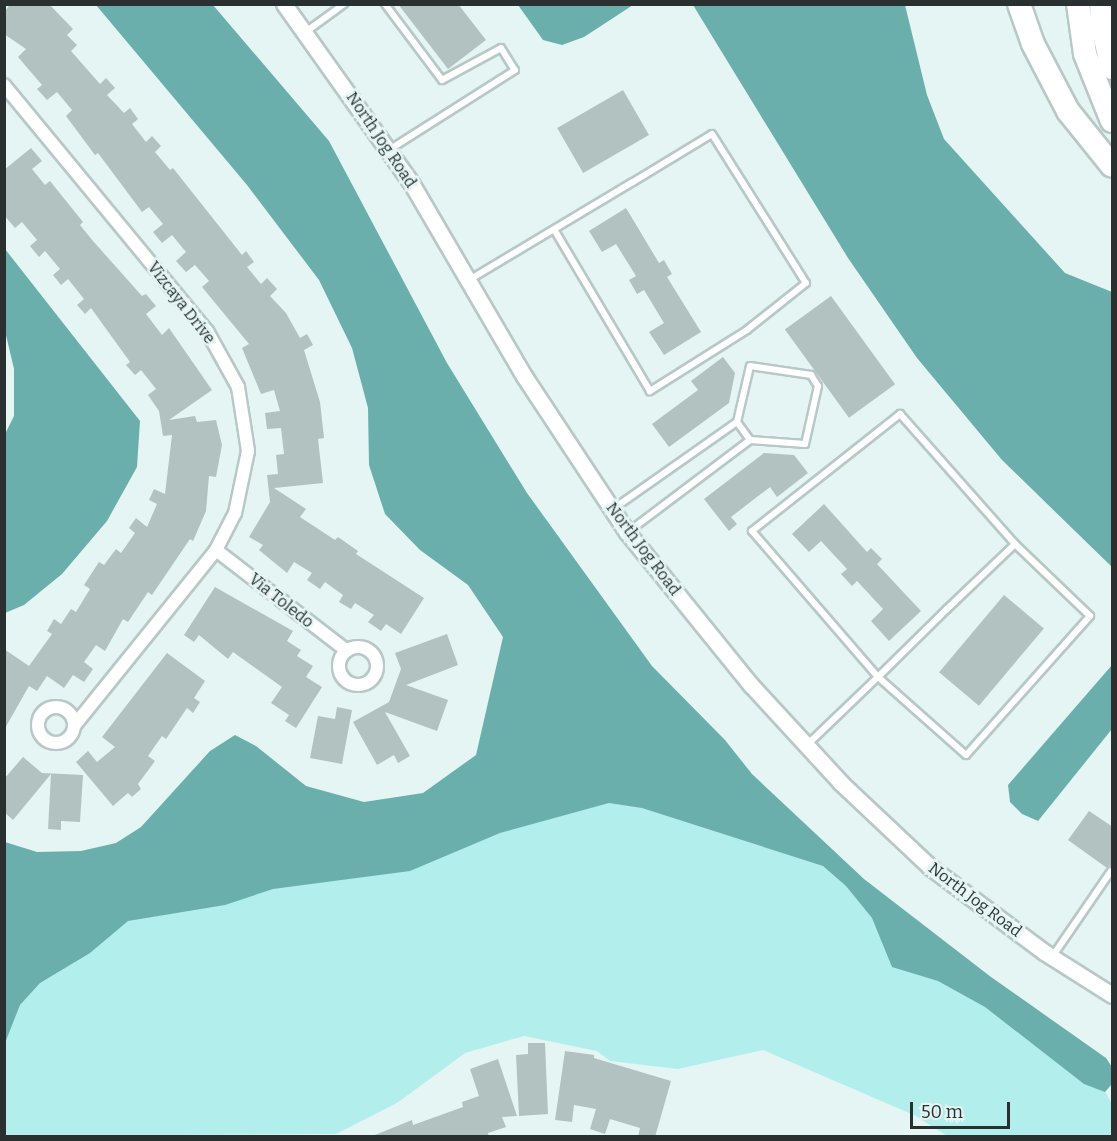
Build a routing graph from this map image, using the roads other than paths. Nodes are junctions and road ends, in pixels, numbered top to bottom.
1 (284, 4) edge
2 (344, 4) edge
3 (385, 4) edge
4 (1019, 4) edge
5 (1078, 4) edge
6 (1101, 4) edge
7 (307, 31) junction
8 (1113, 68) edge
9 (4, 85) edge
10 (1113, 121) edge
11 (389, 150) junction
12 (1113, 166) edge
13 (554, 229) junction
14 (468, 281) junction
15 (736, 422) junction
16 (750, 440) junction
17 (612, 510) junction
18 (627, 532) junction
19 (1015, 544) junction
20 (216, 550) junction
21 (346, 651) dead end
22 (878, 676) junction
23 (74, 726) dead end
24 (806, 746) junction
25 (1112, 871) edge
26 (1052, 957) junction
27 (1113, 995) edge

1 - 7 street, North Jog Road
2 - 7 lane
3 - 11 lane
4 - 12 highway
5 - 10 highway
6 - 8 highway
7 - 11 street, North Jog Road
9 - 20 street, Vizcaya Drive
11 - 14 street, North Jog Road
13 - 13 lane
13 - 14 lane
14 - 17 street, North Jog Road
15 - 16 lane
15 - 16 lane
15 - 17 lane
16 - 18 lane
17 - 18 street, North Jog Road
18 - 24 street, North Jog Road
19 - 22 lane
19 - 22 lane
19 - 22 lane
20 - 21 street, Via Toledo
20 - 23 street, Vizcaya Drive
22 - 24 lane
24 - 26 street, North Jog Road
25 - 26 lane
26 - 27 street, North Jog Road

